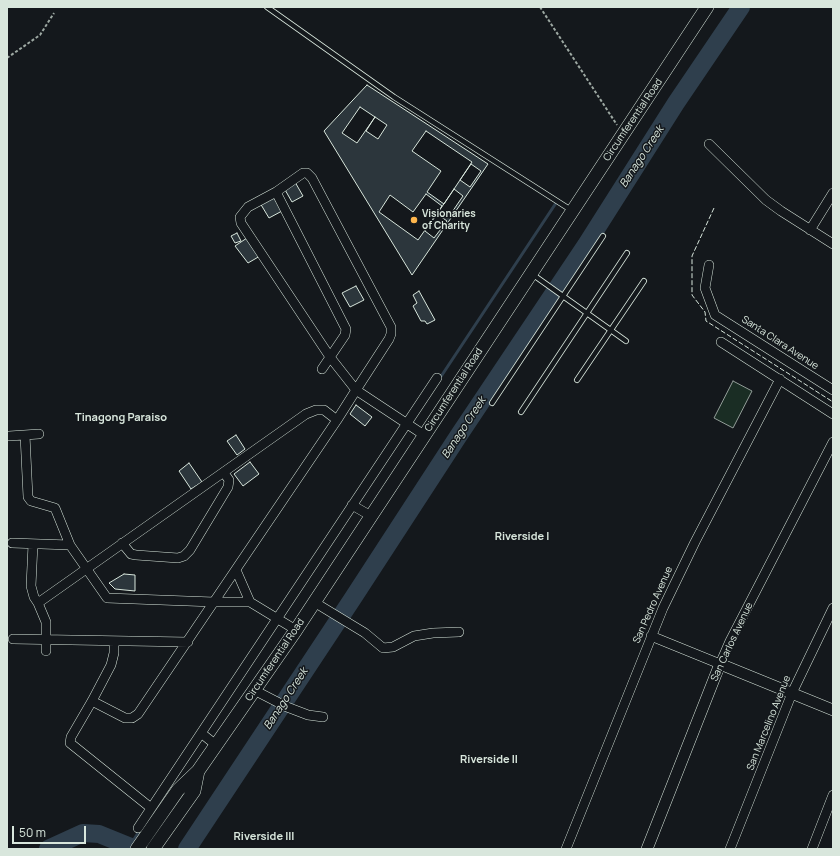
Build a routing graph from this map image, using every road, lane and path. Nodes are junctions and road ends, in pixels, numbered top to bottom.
1 (267, 7) edge
2 (540, 7) edge
3 (707, 7) edge
4 (54, 13) dead end
5 (7, 58) edge
6 (623, 135) junction
7 (709, 144) dead end
8 (276, 192) junction
9 (833, 194) edge
10 (572, 210) junction
11 (810, 230) junction
12 (603, 236) dead end
13 (833, 244) edge
14 (627, 253) dead end
15 (709, 264) dead end
16 (531, 273) junction
17 (644, 281) dead end
18 (561, 295) junction
19 (587, 313) junction
20 (611, 330) junction
21 (626, 341) dead end
22 (721, 342) dead end
23 (330, 357) junction
24 (322, 369) dead end
25 (437, 378) dead end
26 (780, 379) junction
27 (577, 380) dead end
28 (356, 390) junction
29 (833, 390) edge
30 (492, 403) dead end
31 (521, 412) dead end
32 (833, 414) edge
33 (337, 420) junction
34 (413, 428) junction
35 (39, 434) dead end
36 (25, 435) junction
37 (9, 436) dead end
38 (833, 442) edge
39 (224, 473) junction
40 (359, 509) junction
41 (12, 543) dead end
42 (122, 543) junction
43 (33, 544) junction
44 (70, 545) junction
45 (86, 570) junction
46 (236, 570) junction
47 (214, 602) junction
48 (250, 602) junction
49 (314, 602) junction
50 (38, 603) junction
51 (833, 608) edge
52 (280, 620) junction
53 (296, 630) junction
54 (459, 632) dead end
55 (651, 636) junction
56 (13, 639) dead end
57 (47, 640) junction
58 (114, 641) junction
59 (188, 642) junction
60 (46, 651) dead end
61 (720, 664) junction
62 (254, 690) junction
63 (792, 694) junction
64 (92, 701) junction
65 (833, 710) edge
66 (323, 717) dead end
67 (207, 738) junction
68 (833, 795) edge
69 (151, 808) junction
70 (150, 831) junction
71 (137, 849) edge
72 (153, 849) edge
73 (566, 849) edge
74 (647, 849) edge
75 (730, 849) edge
76 (812, 849) edge

1 - 10 lane
2 - 6 path
3 - 6 main road, Circumferential Road
4 - 5 path
6 - 10 main road, Circumferential Road
7 - 11 street
8 - 23 street
8 - 23 street
8 - 28 street
9 - 11 street
10 - 16 main road, Circumferential Road
11 - 13 street
12 - 18 lane
14 - 19 lane
15 - 29 street, Santa Clara Avenue
16 - 18 lane
16 - 34 main road, Circumferential Road
17 - 20 lane
18 - 19 lane
18 - 30 lane
19 - 20 lane
19 - 31 lane
20 - 21 lane
20 - 27 lane
22 - 26 street
23 - 24 street
23 - 28 street
25 - 34 street
26 - 32 street
26 - 55 street, San Pedro Avenue
28 - 33 street
28 - 34 street
33 - 39 street
33 - 46 street
34 - 40 main road, Circumferential Road
34 - 40 street
35 - 36 street
36 - 37 street
36 - 44 street
38 - 61 street, San Carlos Avenue
39 - 42 street
39 - 42 street
40 - 49 main road, Circumferential Road
40 - 52 street
41 - 43 street
42 - 45 street
43 - 44 street
43 - 50 street
44 - 45 street
45 - 47 street
45 - 50 street
46 - 47 street
46 - 48 street
47 - 48 street
47 - 59 street
48 - 52 street
49 - 53 main road, Circumferential Road
49 - 54 street
50 - 57 street
51 - 63 street, San Marcelino Avenue
52 - 53 street
52 - 67 street
53 - 62 main road, Circumferential Road
55 - 61 street
55 - 73 street, San Pedro Avenue
56 - 57 street
57 - 58 street
57 - 60 street
58 - 59 street
58 - 64 street
59 - 64 street
61 - 63 street
61 - 74 street, San Carlos Avenue
62 - 66 street
62 - 67 main road, Circumferential Road
63 - 65 street
63 - 75 street, San Marcelino Avenue
64 - 69 street
67 - 69 street
67 - 70 main road, Circumferential Road
68 - 76 street
69 - 70 street
70 - 71 main road, Circumferential Road
70 - 72 main road, Circumferential Road

